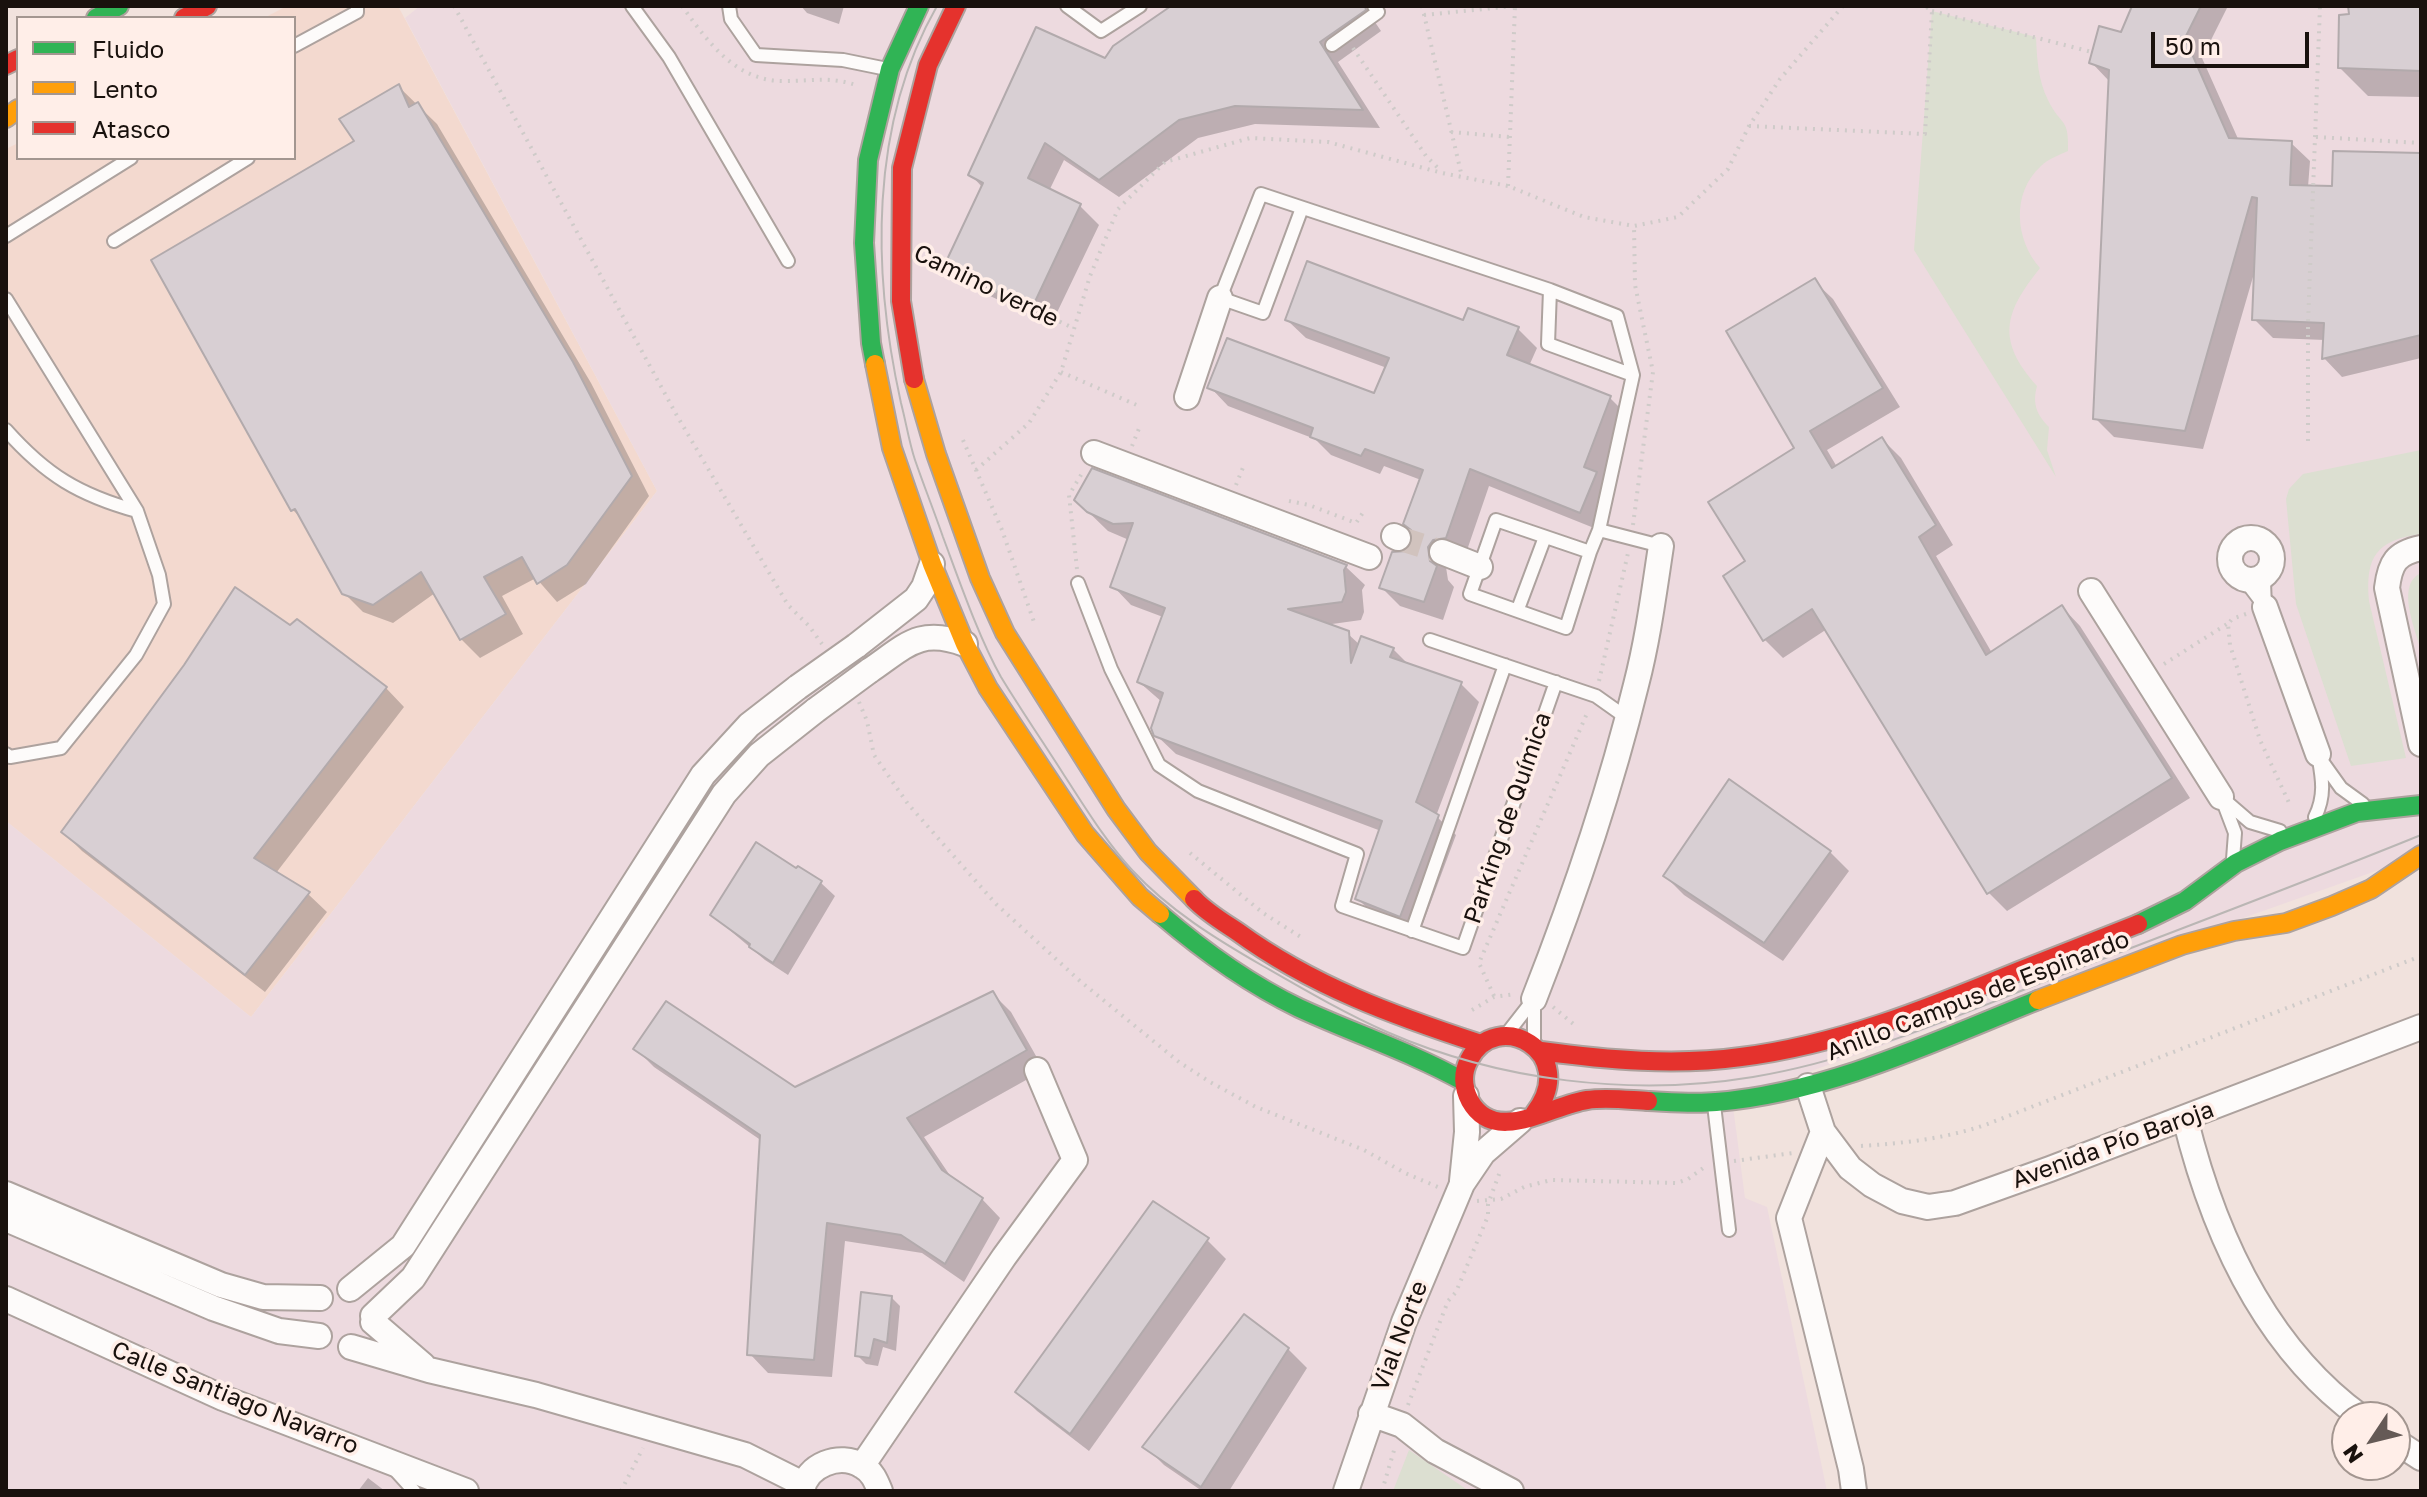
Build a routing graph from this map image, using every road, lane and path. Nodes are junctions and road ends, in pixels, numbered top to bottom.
1 (119, 6) edge
2 (207, 6) edge
3 (357, 6) edge
4 (632, 6) edge
5 (682, 6) edge
6 (729, 6) edge
7 (919, 6) edge
8 (956, 6) edge
9 (1067, 6) edge
10 (1140, 6) edge
11 (1374, 6) edge
12 (1422, 6) edge
13 (1514, 6) edge
14 (1925, 6) edge
15 (2320, 6) edge
16 (1842, 7) edge
17 (1932, 11) junction
18 (1424, 15) junction
19 (100, 16) edge
20 (188, 16) edge
21 (1344, 37) junction
22 (296, 45) edge
23 (1332, 45) dead end
24 (2092, 52) dead end
25 (890, 69) junction
26 (1780, 79) dead end
27 (864, 90) dead end
28 (1749, 126) dead end
29 (1451, 132) junction
30 (1510, 137) junction
31 (2315, 137) junction
32 (2421, 143) edge
33 (128, 160) edge
34 (245, 160) edge
35 (1442, 173) dead end
36 (1462, 177) dead end
37 (1508, 186) dead end
38 (1302, 208) junction
39 (1634, 226) dead end
40 (6, 236) edge
41 (114, 241) dead end
42 (899, 244) junction
43 (788, 261) dead end
44 (1550, 290) junction
45 (1220, 298) junction
46 (6, 299) edge
47 (1073, 328) dead end
48 (1061, 372) dead end
49 (1633, 375) junction
50 (1187, 397) dead end
51 (1139, 406) dead end
52 (6, 430) edge
53 (2308, 441) dead end
54 (1094, 453) joint
55 (137, 511) junction
56 (1599, 530) junction
57 (1545, 537) junction
58 (1631, 539) junction
59 (1661, 546) joint
60 (2421, 548) edge
61 (1442, 552) tunnel mouth
62 (1590, 552) junction
63 (1369, 557) dead end
64 (932, 564) junction
65 (1480, 567) junction
66 (2269, 570) junction
67 (2244, 579) junction
68 (1078, 583) joint
69 (2091, 591) dead end
70 (2265, 607) junction
71 (1518, 609) junction
72 (2228, 624) junction
73 (1430, 640) dead end
74 (965, 644) junction
75 (1505, 665) junction
76 (2145, 676) junction
77 (1556, 682) junction
78 (1596, 696) junction
79 (1627, 718) junction
80 (2421, 744) edge
81 (6, 754) edge
82 (2318, 754) junction
83 (2221, 797) junction
84 (2290, 805) dead end
85 (2421, 805) edge
86 (2374, 809) junction
87 (2395, 825) dead end
88 (2304, 832) junction
89 (2404, 842) dead end
90 (2417, 857) edge
91 (2230, 868) junction
92 (2398, 870) junction
93 (2227, 890) dead end
94 (1412, 931) junction
95 (2421, 956) edge
96 (572, 977) junction
97 (597, 993) junction
98 (1494, 997) dead end
99 (1534, 999) junction
100 (2421, 1027) edge
101 (1506, 1035) junction
102 (1481, 1044) junction
103 (1537, 1048) junction
104 (1037, 1070) dead end
105 (1808, 1086) junction
106 (1464, 1088) junction
107 (1714, 1102) junction
108 (1527, 1118) junction
109 (2185, 1118) junction
110 (1828, 1140) junction
111 (1501, 1168) dead end
112 (1462, 1184) junction
113 (6, 1194) edge
114 (6, 1219) edge
115 (1729, 1230) dead end
116 (350, 1289) junction
117 (320, 1298) junction
118 (6, 1299) edge
119 (373, 1319) junction
120 (319, 1336) junction
121 (351, 1347) junction
122 (429, 1370) junction
123 (2342, 1401) edge
124 (1371, 1414) junction
125 (1402, 1425) junction
126 (653, 1428) junction
127 (745, 1455) junction
128 (385, 1459) junction
129 (828, 1462) junction
130 (862, 1466) junction
131 (802, 1488) edge
132 (414, 1491) edge
133 (466, 1491) edge
134 (621, 1491) edge
135 (880, 1491) edge
136 (1346, 1491) edge
137 (1382, 1491) edge
138 (1511, 1491) edge
139 (1854, 1491) edge

1 - 19 main road
2 - 20 main road
3 - 22 lane
4 - 43 lane
5 - 27 path
6 - 25 lane
7 - 25 main road, Anillo Campus de Espinardo
8 - 42 main road
9 - 10 lane
11 - 21 lane
12 - 18 path
13 - 18 path
13 - 30 path
14 - 17 path
15 - 31 path
16 - 26 path
17 - 24 path
17 - 28 path
18 - 29 path
21 - 23 lane
21 - 35 path
25 - 64 main road, Anillo Campus de Espinardo
29 - 30 path
29 - 36 path
30 - 37 path
31 - 32 path
31 - 53 path
33 - 40 lane
34 - 41 lane
38 - 44 lane
38 - 45 lane
38 - 45 lane
39 - 58 path
42 - 47 path, Camino verde
42 - 102 main road
44 - 49 lane
44 - 49 lane
45 - 50 street
46 - 55 lane
48 - 51 path
49 - 56 lane
52 - 55 lane
54 - 63 street
54 - 68 path
55 - 81 lane
56 - 58 lane
56 - 62 lane
57 - 62 lane
57 - 65 lane
57 - 71 lane
58 - 59 lane
58 - 78 path
59 - 79 street
60 - 80 street
61 - 65 street
62 - 71 lane
64 - 74 main road, Anillo Campus de Espinardo
64 - 96 street, bridge
65 - 71 lane
66 - 67 street
66 - 67 street
66 - 70 lane
67 - 70 lane
68 - 94 lane, Parking de Química
69 - 76 street
70 - 72 path
70 - 82 street
72 - 76 path
72 - 84 path
73 - 75 lane, Parking de Química
74 - 97 street, bridge
74 - 106 main road, Anillo Campus de Espinardo
75 - 77 lane, Parking de Química
75 - 94 lane
76 - 83 street
77 - 78 lane, Parking de Química
77 - 94 lane, Parking de Química
78 - 79 lane, Parking de Química
78 - 98 path
79 - 99 street
82 - 86 lane
82 - 88 lane
83 - 88 lane
83 - 91 lane
85 - 86 main road, Anillo Campus de Espinardo
86 - 87 main road
86 - 88 main road, Anillo Campus de Espinardo
88 - 91 main road, Anillo Campus de Espinardo
89 - 92 main road
90 - 92 main road, Anillo Campus de Espinardo
91 - 93 main road
91 - 103 main road, Anillo Campus de Espinardo
92 - 105 main road, Anillo Campus de Espinardo
95 - 110 path
96 - 97 street
96 - 116 street
97 - 119 street
99 - 101 lane
99 - 103 lane
100 - 109 street, Avenida Pío Baroja
101 - 102 main road
101 - 103 main road, Anillo Campus de Espinardo
102 - 106 main road
103 - 108 main road
104 - 130 street
105 - 107 main road, Anillo Campus de Espinardo
105 - 110 street
106 - 108 main road, Anillo Campus de Espinardo
106 - 112 street, Vial Norte
107 - 108 main road, Anillo Campus de Espinardo
107 - 115 lane
108 - 112 street, Vial Norte
109 - 110 street, Avenida Pío Baroja
109 - 123 street
110 - 139 street
111 - 125 path
112 - 124 street, Vial Norte
113 - 117 street
114 - 120 street
116 - 117 street
116 - 119 street
117 - 120 street
118 - 128 street, Calle Santiago Navarro
119 - 121 street
119 - 122 street
120 - 121 street
121 - 122 street
122 - 126 street
124 - 125 street
124 - 136 street, Vial Norte
125 - 137 path
125 - 138 street
126 - 127 street
126 - 134 path
127 - 129 street
127 - 131 street
128 - 132 lane
128 - 133 street, Calle Santiago Navarro
129 - 130 street
129 - 131 street
130 - 135 street

